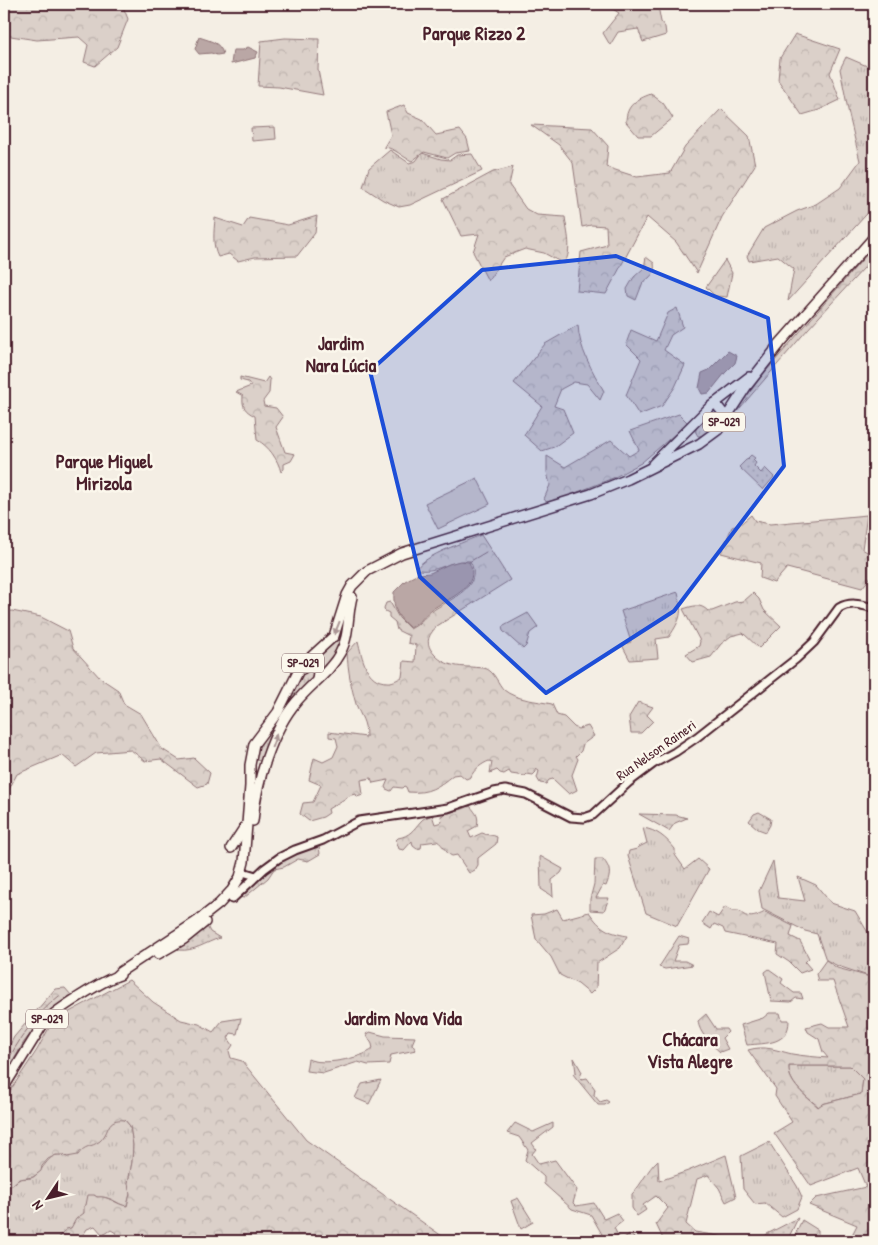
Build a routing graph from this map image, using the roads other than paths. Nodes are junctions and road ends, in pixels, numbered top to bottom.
1 (874, 237) edge
2 (779, 345) junction
3 (715, 403) junction
4 (722, 410) junction
5 (703, 414) junction
6 (724, 422) junction
7 (692, 426) junction
8 (704, 441) junction
9 (644, 472) junction
10 (481, 529) junction
11 (874, 608) edge
12 (293, 679) junction
13 (317, 680) junction
14 (266, 761) junction
15 (250, 765) junction
16 (247, 825) junction
17 (231, 848) dead end
18 (246, 873) junction
19 (256, 876) junction
20 (232, 899) junction
21 (196, 922) junction
22 (177, 947) junction
23 (116, 976) junction
24 (4, 1087) edge

1 - 2 highway, SP-029
2 - 3 highway, SP-029
2 - 6 highway, SP-029
3 - 4 highway
3 - 5 highway, SP-029
4 - 5 highway, SP-029
4 - 6 highway, SP-029
5 - 7 highway, SP-029
6 - 8 highway, SP-029
7 - 8 highway, SP-029
7 - 9 highway, SP-029
8 - 9 highway, SP-029
9 - 10 highway, SP-029
10 -> 12 highway, SP-029
10 - 13 highway, SP-029
11 - 19 main road, Rua Nelson Raineri
12 - 13 highway, SP-029
12 - 15 highway, SP-029
14 -> 13 highway, SP-029
14 - 15 highway
14 - 18 highway, SP-029
15 - 16 highway, SP-029
16 - 17 highway
16 - 21 highway, SP-029
18 - 19 main road
18 - 20 highway, SP-029
19 - 20 main road, Rua Nelson Raineri
20 - 22 highway, SP-029
21 - 22 highway
21 - 23 highway, SP-029
22 - 23 highway, SP-029
23 - 24 highway, SP-029

